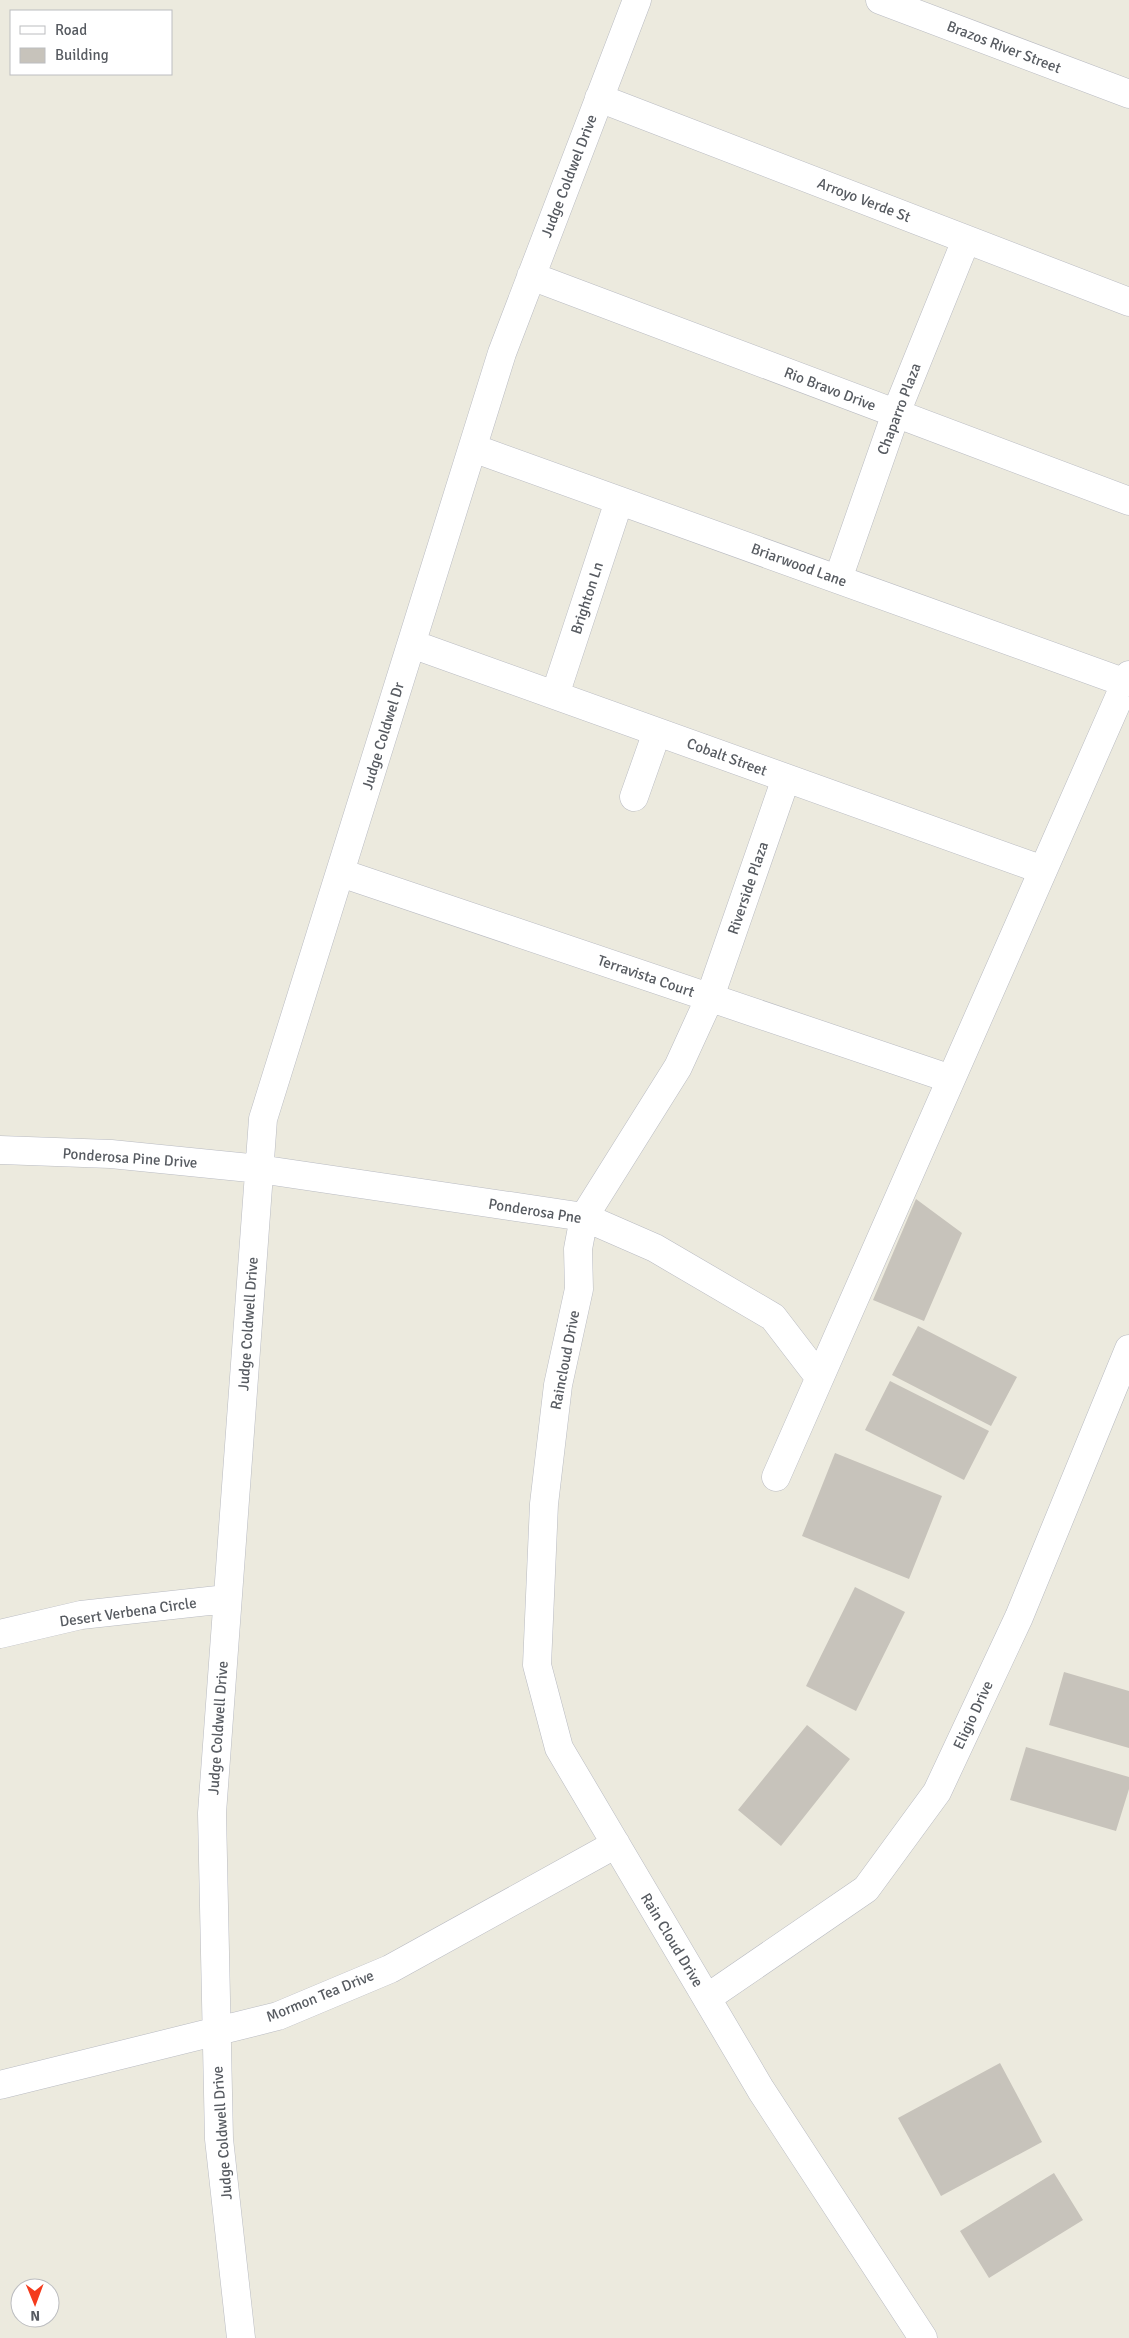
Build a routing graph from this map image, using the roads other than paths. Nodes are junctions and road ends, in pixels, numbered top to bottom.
1 (637, 0) edge
2 (880, 0) edge
3 (1129, 94) edge
4 (599, 98) junction
5 (966, 240) junction
6 (531, 276) junction
7 (1129, 302) edge
8 (502, 353) joint
9 (896, 413) junction
10 (473, 448) junction
11 (619, 501) junction
12 (1129, 501) edge
13 (838, 579) junction
14 (412, 644) junction
15 (1127, 679) edge
16 (555, 695) junction
17 (657, 732) junction
18 (786, 778) junction
19 (634, 798) dead end
20 (1043, 870) junction
21 (341, 873) junction
22 (710, 997) junction
23 (951, 1079) junction
24 (263, 1119) joint
25 (0, 1150) edge
26 (259, 1169) junction
27 (584, 1217) junction
28 (1129, 1350) edge
29 (819, 1377) junction
30 (776, 1477) dead end
31 (544, 1504) joint
32 (227, 1599) junction
33 (0, 1634) edge
34 (616, 1844) junction
35 (707, 1998) junction
36 (217, 2031) junction
37 (0, 2085) edge
38 (241, 2338) edge
39 (923, 2338) edge

1 - 4 street, Judge Coldwel Drive
2 - 3 street, Brazos River Street
4 - 5 street, Arroyo Verde St
4 - 6 street, Judge Coldwel Drive
5 - 7 street, Arroyo Verde St
5 - 9 street, Chaparro Plaza
6 - 8 street, Judge Coldwel Drive
6 - 9 street, Rio Bravo Drive
8 - 10 street, Judge Coldwel Dr
9 - 12 street, Rio Bravo Drive
9 - 13 street, Chaparro Plaza
10 - 11 street, Briarwood Lane
10 - 14 street, Judge Coldwel Dr
11 - 13 street, Briarwood Lane
11 - 16 street, Brighton Ln
13 - 15 street, Briarwood Lane
14 - 16 street, Cobalt Street
14 - 21 street, Judge Coldwel Dr
15 - 20 street
16 - 17 street, Cobalt Street
17 - 18 street, Cobalt Street
17 - 19 street
18 - 20 street, Cobalt Street
18 - 22 street, Riverside Plaza
20 - 23 street
21 - 22 street, Terravista Court
21 - 24 street, Judge Coldwel Dr
22 - 23 street, Terravista Court
22 - 27 street, Riverside Plaza
23 - 29 street
24 - 26 street, Judge Coldwell Drive
25 - 26 street, Ponderosa Pine Drive
26 - 27 street, Ponderosa Pne
26 - 32 street, Judge Coldwell Drive
27 - 29 street, Ponderosa Pne
27 - 31 street, Raincloud Drive
28 - 35 street, Eligio Drive
29 - 30 street
31 - 34 street, Rain Cloud Drive
32 - 33 street, Desert Verbena Circle
32 - 36 street, Judge Coldwell Drive
34 - 35 street, Rain Cloud Drive
34 - 36 street, Mormon Tea Drive
35 - 39 street, Rain Cloud Drive
36 - 37 street, Mormon Tea Drive
36 - 38 street, Judge Coldwell Drive

